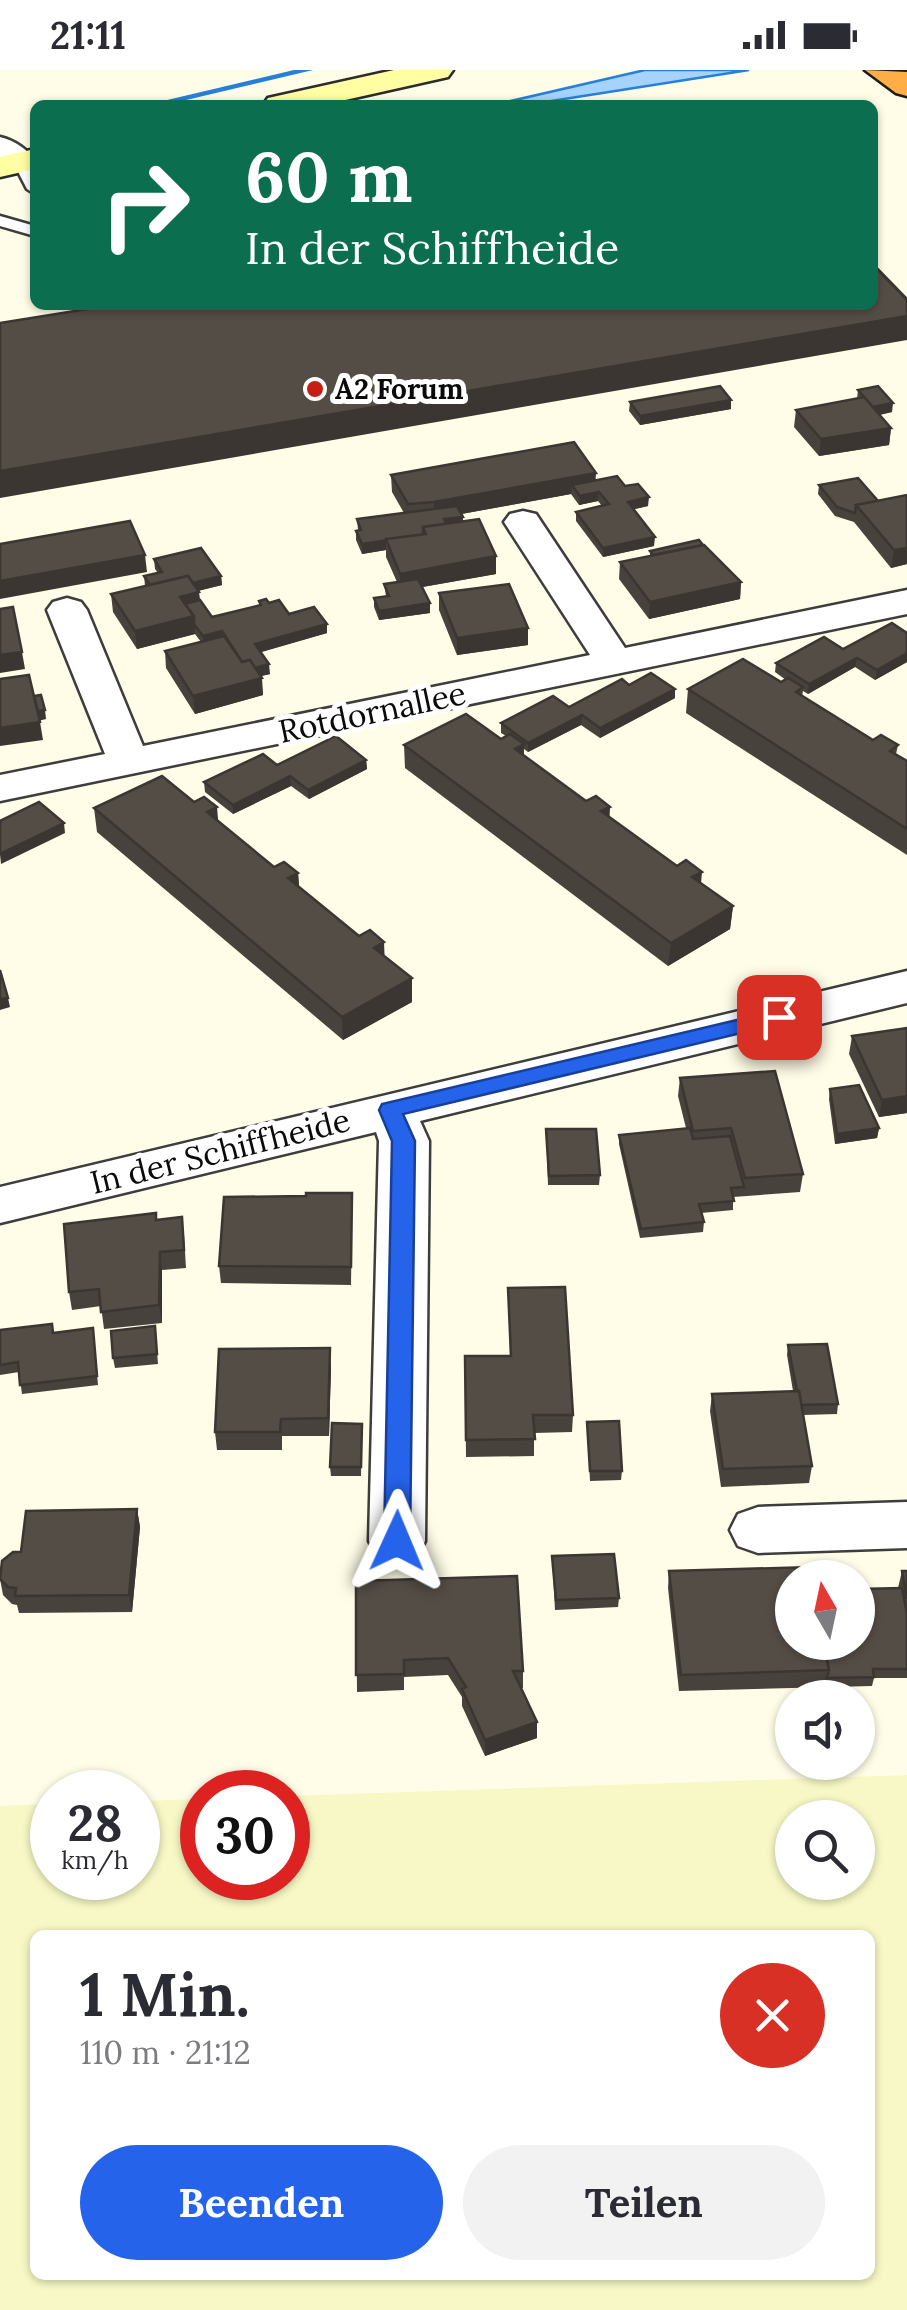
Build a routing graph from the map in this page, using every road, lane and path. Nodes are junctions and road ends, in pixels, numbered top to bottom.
1 (437, 70) edge
2 (881, 70) edge
3 (907, 86) edge
4 (302, 100) edge
5 (0, 221) edge
6 (30, 230) edge
7 (30, 233) edge
8 (0, 239) edge
9 (523, 522) dead end
10 (907, 602) edge
11 (68, 610) dead end
12 (614, 662) junction
13 (128, 762) junction
14 (0, 788) edge
15 (907, 987) edge
16 (390, 1110) junction
17 (0, 1205) edge
18 (907, 1525) edge
19 (758, 1530) dead end
20 (397, 1541) dead end

1 - 4 main road
2 - 3 highway
5 - 6 lane
7 - 8 lane
9 - 12 street
10 - 12 street, Rotdornallee
11 - 13 street
12 - 13 street, Rotdornallee
13 - 14 street, Rotdornallee
15 - 16 street, In der Schiffheide
16 - 17 street, In der Schiffheide
16 - 20 street
18 - 19 street

